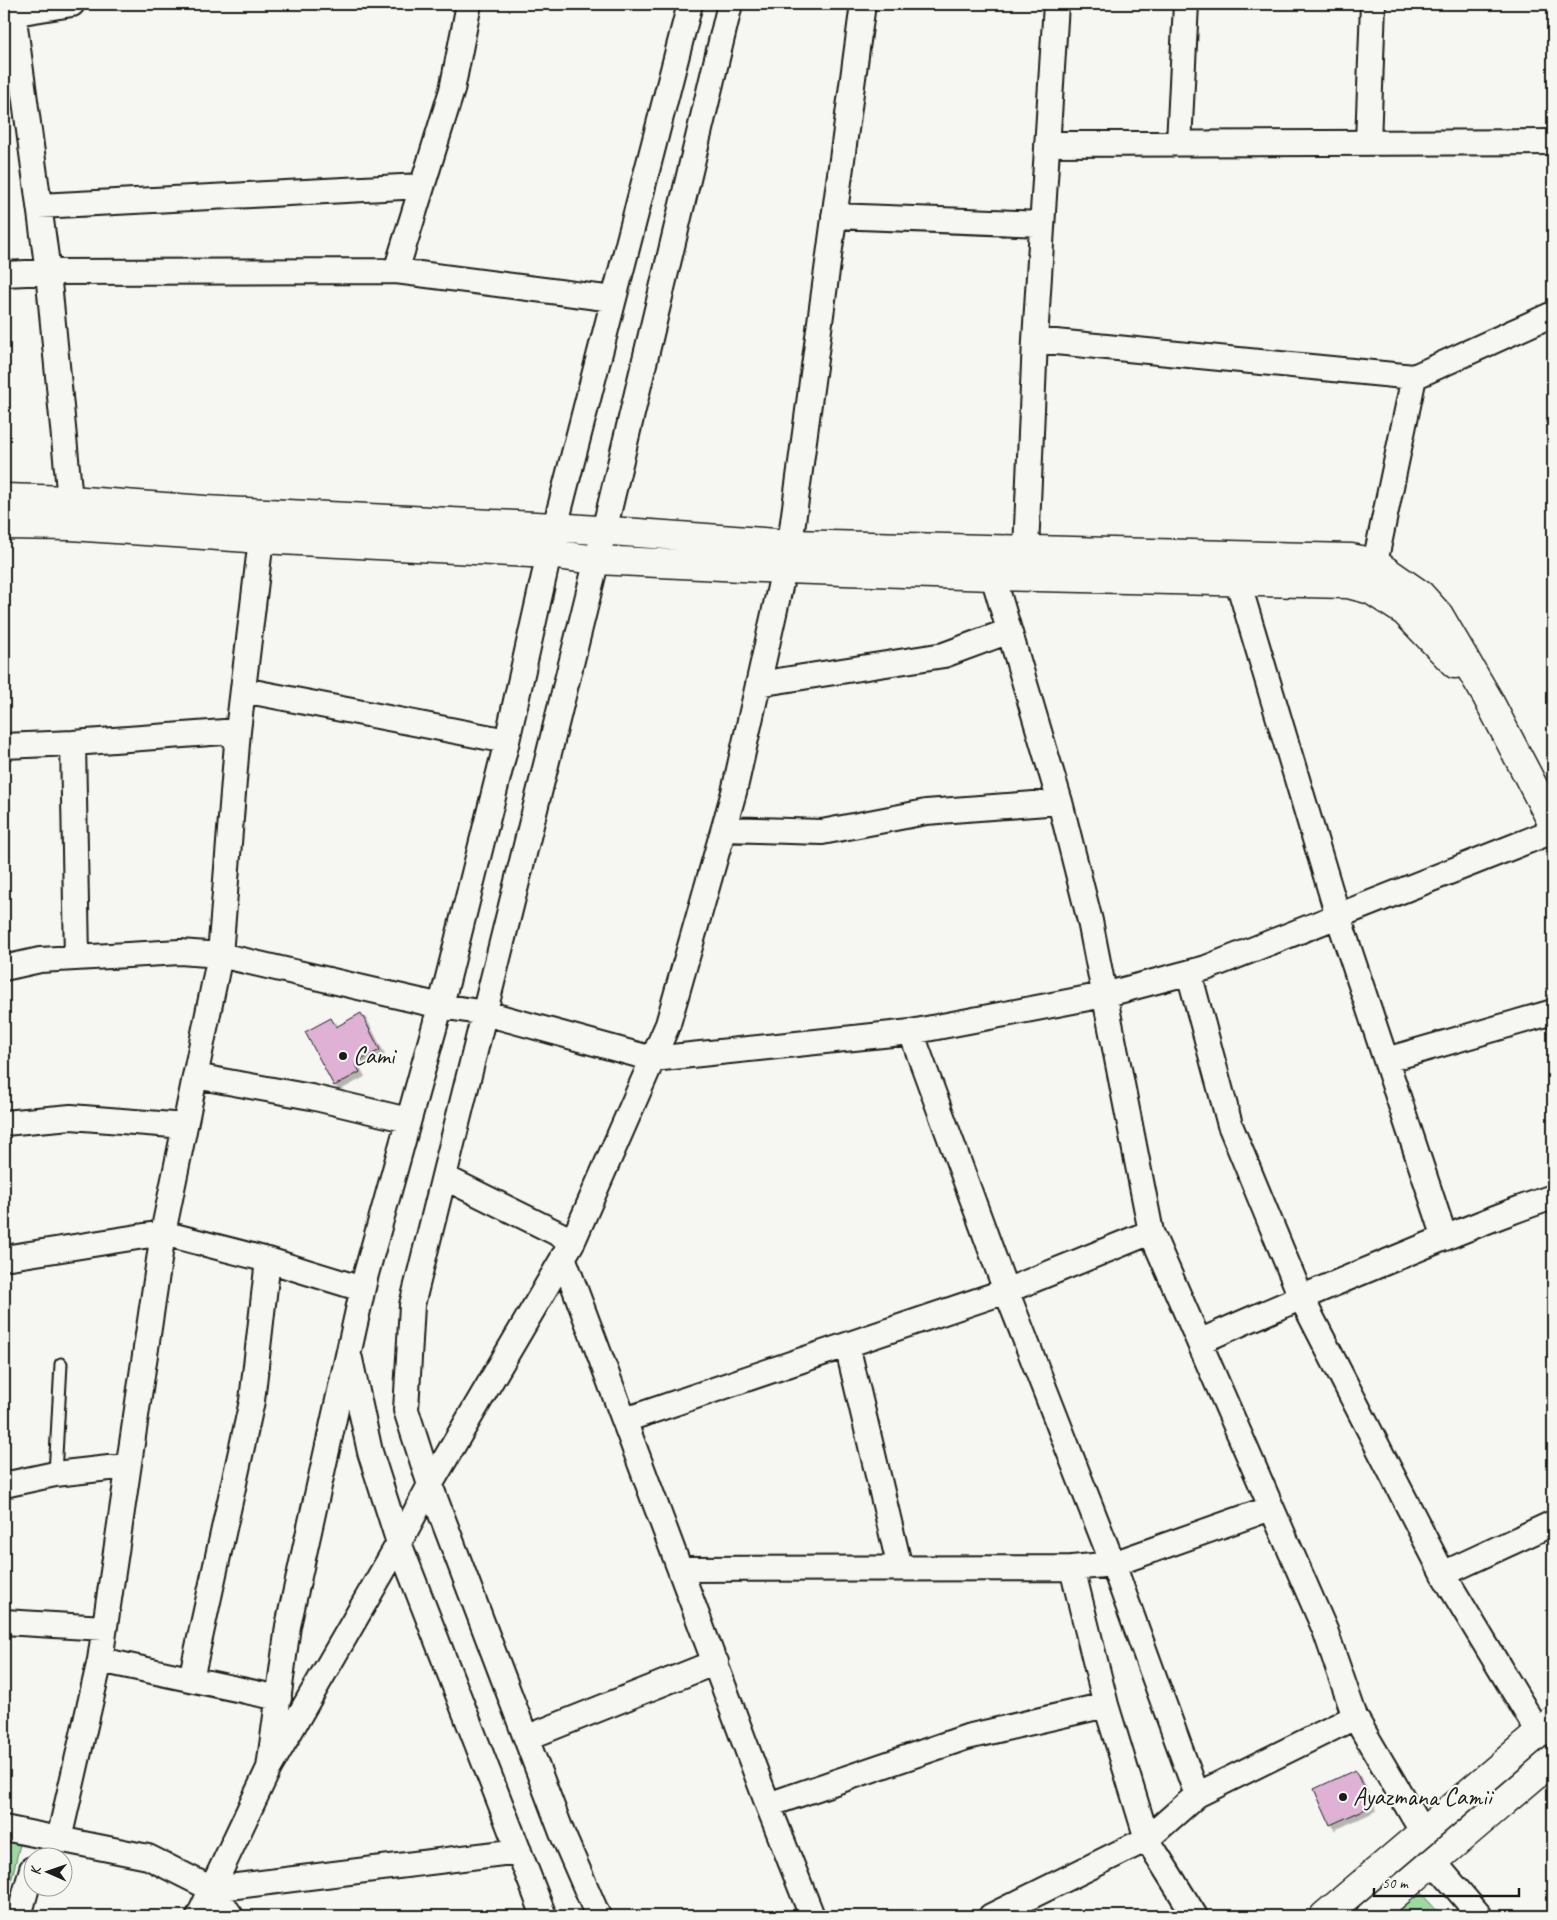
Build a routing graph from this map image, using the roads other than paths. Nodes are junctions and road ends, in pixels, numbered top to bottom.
1 (72, 4) edge
2 (469, 4) edge
3 (690, 4) edge
4 (730, 4) edge
5 (863, 4) edge
6 (1056, 4) edge
7 (1186, 4) edge
8 (1373, 4) edge
9 (10, 10) edge
10 (1553, 142) edge
11 (1179, 143) junction
12 (1368, 143) junction
13 (1047, 144) junction
14 (421, 186) junction
15 (39, 206) junction
16 (834, 216) junction
17 (1042, 224) junction
18 (396, 271) junction
19 (48, 272) junction
20 (4, 274) edge
21 (613, 299) junction
22 (1553, 314) edge
23 (1035, 340) junction
24 (1414, 377) junction
25 (4, 498) edge
26 (70, 500) junction
27 (4, 525) edge
28 (555, 527) junction
29 (604, 532) junction
30 (261, 539) junction
31 (994, 549) junction
32 (1026, 550) junction
33 (549, 554) junction
34 (787, 557) junction
35 (597, 560) junction
36 (1374, 563) junction
37 (993, 576) junction
38 (1238, 582) junction
39 (1009, 631) junction
40 (758, 684) junction
41 (243, 690) junction
42 (1487, 697) junction
43 (238, 731) junction
44 (507, 741) junction
45 (73, 743) junction
46 (4, 746) edge
47 (1060, 802) junction
48 (1553, 824) edge
49 (724, 829) junction
50 (1553, 831) edge
51 (1338, 916) junction
52 (220, 955) junction
53 (77, 958) junction
54 (4, 968) edge
55 (1188, 973) junction
56 (1104, 995) junction
57 (441, 1006) junction
58 (1553, 1012) edge
59 (485, 1013) junction
60 (911, 1032) junction
61 (653, 1059) junction
62 (1386, 1060) junction
63 (195, 1076) junction
64 (408, 1120) junction
65 (4, 1123) edge
66 (185, 1126) junction
67 (444, 1177) junction
68 (1553, 1196) edge
69 (1151, 1232) junction
70 (163, 1233) junction
71 (1445, 1238) junction
72 (568, 1249) junction
73 (4, 1258) edge
74 (268, 1260) junction
75 (362, 1289) junction
76 (1006, 1291) junction
77 (1301, 1297) junction
78 (1199, 1342) junction
79 (847, 1345) junction
80 (348, 1352) junction
81 (61, 1364) dead end
82 (625, 1420) junction
83 (127, 1466) junction
84 (55, 1474) junction
85 (430, 1484) junction
86 (4, 1485) edge
87 (1271, 1508) junction
88 (1553, 1522) edge
89 (399, 1543) junction
90 (1113, 1564) junction
91 (900, 1568) junction
92 (1072, 1568) junction
93 (680, 1569) junction
94 (1443, 1574) junction
95 (4, 1622) edge
96 (104, 1628) junction
97 (100, 1660) junction
98 (716, 1662) junction
99 (191, 1679) junction
100 (279, 1698) junction
101 (1106, 1706) junction
102 (1355, 1717) junction
103 (1546, 1727) edge
104 (526, 1738) junction
105 (1553, 1760) edge
106 (269, 1768) junction
107 (1197, 1796) junction
108 (768, 1805) junction
109 (1454, 1806) junction
110 (4, 1828) edge
111 (1474, 1828) junction
112 (1422, 1833) junction
113 (1147, 1839) junction
114 (46, 1844) edge
115 (519, 1851) junction
116 (1434, 1862) junction
117 (212, 1889) junction
118 (24, 1898) edge
119 (19, 1916) edge
120 (199, 1916) edge
121 (231, 1916) edge
122 (544, 1916) edge
123 (598, 1916) edge
124 (812, 1916) edge
125 (991, 1916) edge
126 (1196, 1916) edge
127 (1324, 1916) edge
128 (1370, 1916) edge
129 (1480, 1916) edge

1 - 9 street
2 - 14 street
3 - 21 street
4 - 29 street
5 - 16 street
6 - 13 street
7 - 11 street
8 - 12 street
9 - 15 street
10 - 12 street
11 - 12 street
11 - 13 street
13 - 17 street
14 - 15 street
14 - 18 street
15 - 19 street
16 - 17 street
16 - 34 street
17 - 23 street
18 - 19 street
18 - 21 street
19 - 20 street
19 - 26 street
21 - 28 street
22 - 24 street
23 - 24 street
23 - 32 street
24 - 36 street
25 - 26 main road
26 - 28 main road
27 - 30 main road
28 - 29 main road
28 - 33 street
29 - 34 main road
29 - 35 street
30 - 33 main road
30 - 41 street
31 - 32 main road
31 - 34 main road
31 - 37 main road
32 - 36 main road
33 - 35 main road
33 - 44 street
34 - 35 main road
34 - 37 main road
34 - 40 street
35 - 59 street
36 - 42 main road
37 - 38 main road
37 - 39 street
38 - 42 main road
38 - 51 street
39 - 40 street
39 - 47 street
40 - 49 street
41 - 43 street
41 - 44 street
42 - 48 main road
43 - 45 street
43 - 52 street
44 - 57 street
45 - 46 street
45 - 53 street
47 - 49 street
47 - 56 street
49 - 61 street
50 - 51 street
51 - 55 street
51 - 62 street
52 - 53 street
52 - 57 street
52 - 63 street
53 - 54 street
55 - 56 street
55 - 77 street
56 - 60 street
56 - 69 street
57 - 59 street
57 - 64 street
58 - 62 street
59 - 61 street
59 - 67 street
60 - 61 street
60 - 76 street
61 - 72 street
62 - 71 street
63 - 64 street
63 - 66 street
64 - 75 street
65 - 66 street
66 - 70 street
67 - 72 street
67 - 85 street
68 - 71 street
69 - 76 street
69 - 78 street
70 - 73 street
70 - 74 street
70 - 83 street
71 - 77 street
72 - 82 street
72 - 85 street
74 - 75 street
74 - 99 street
75 - 80 street
76 - 79 street
76 - 90 street
77 - 78 street
77 - 94 street
78 - 87 street
79 - 82 street
79 - 91 street
80 - 89 street
80 - 100 street
81 - 84 lane
82 - 93 street
83 - 84 street
83 - 96 street
84 - 86 street
85 - 89 street
85 - 104 street
87 - 90 street
87 - 102 street
88 - 94 street
89 - 106 street
89 - 115 street
90 - 92 street
90 - 107 street
91 - 92 street
91 - 93 street
92 - 101 street
93 - 98 street
94 - 103 street
95 - 96 street
96 - 97 street
97 - 99 street
97 - 114 street
98 - 104 street
98 - 108 street
99 - 100 street
100 - 106 street
101 - 108 street
101 - 113 street
102 - 107 street
102 - 112 street
103 - 109 main road
104 - 123 street
105 - 111 main road
106 - 117 street
107 - 113 street
108 - 124 street
109 - 111 main road
109 - 112 main road
110 - 114 street
111 - 116 main road
112 - 127 main road
113 - 125 street
113 - 126 street
114 - 117 street
115 - 117 street
115 - 122 street
116 - 128 main road
116 - 129 street
117 - 120 street
117 - 121 street
118 - 119 street

